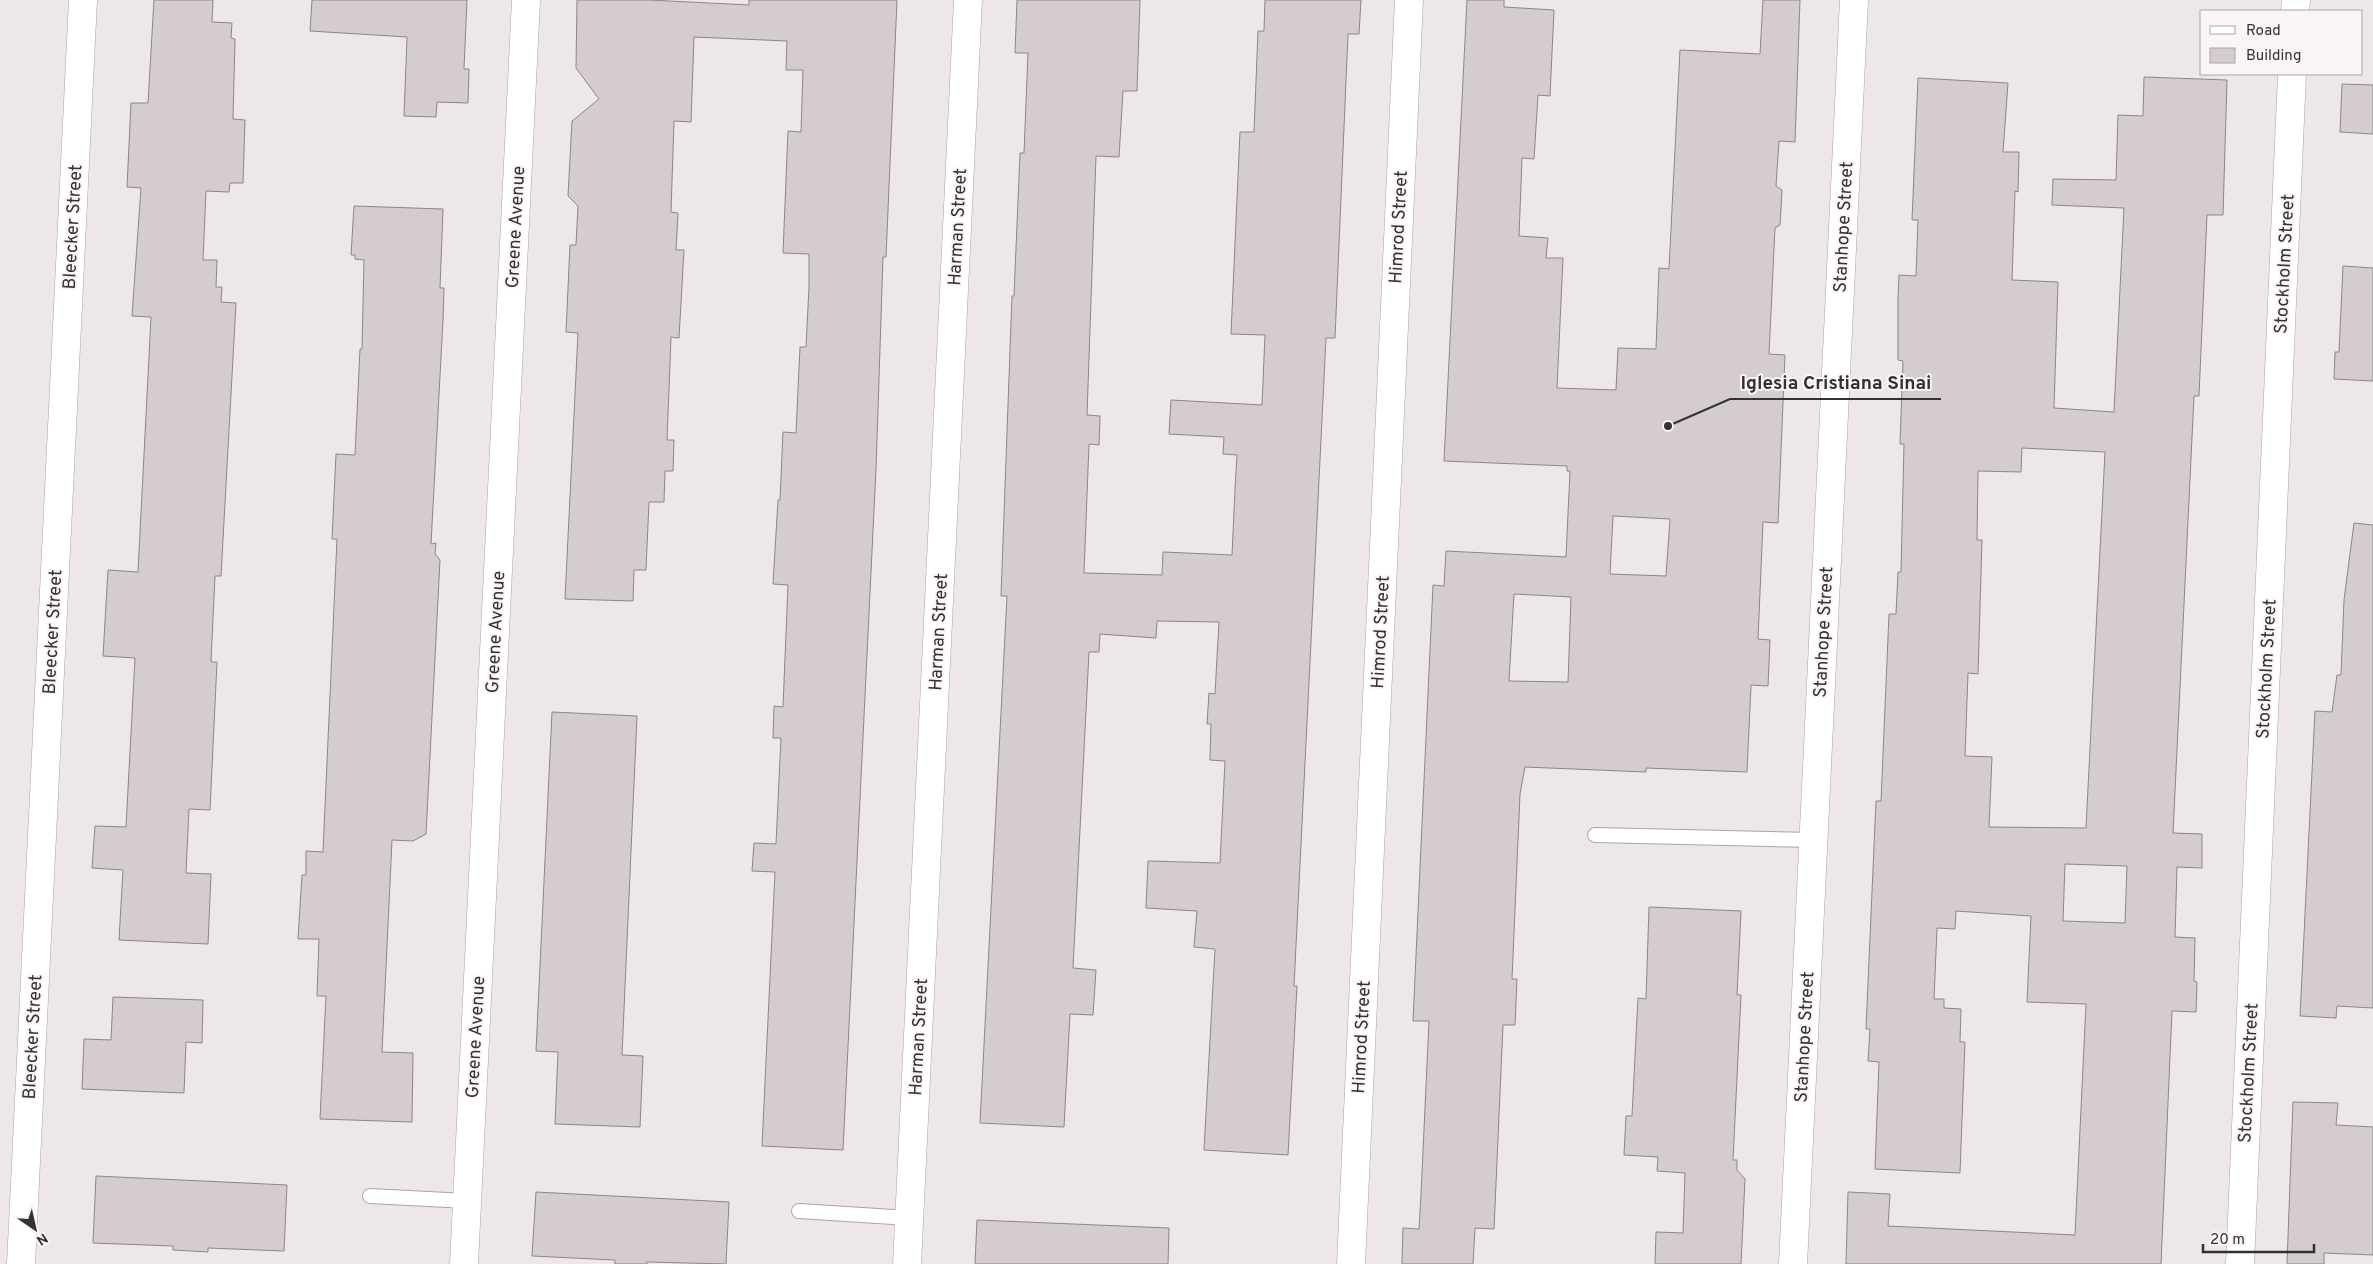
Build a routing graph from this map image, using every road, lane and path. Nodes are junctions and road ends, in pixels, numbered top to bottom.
1 (83, 0) edge
2 (526, 0) edge
3 (968, 0) edge
4 (1409, 0) edge
5 (1854, 0) edge
6 (2292, 75) edge
7 (1594, 835) dead end
8 (1813, 840) junction
9 (370, 1196) dead end
10 (468, 1201) junction
11 (798, 1211) dead end
12 (909, 1218) junction
13 (21, 1264) edge
14 (464, 1264) edge
15 (907, 1264) edge
16 (1351, 1264) edge
17 (1793, 1264) edge
18 (2240, 1264) edge

1 - 13 street, Bleecker Street
2 - 10 street, Greene Avenue
3 - 12 street, Harman Street
4 - 16 street, Himrod Street
5 - 8 street, Stanhope Street
6 - 18 street, Stockholm Street
7 - 8 lane
8 - 17 street, Stanhope Street
9 - 10 lane
10 - 14 street, Greene Avenue
11 - 12 lane
12 - 15 street, Harman Street

